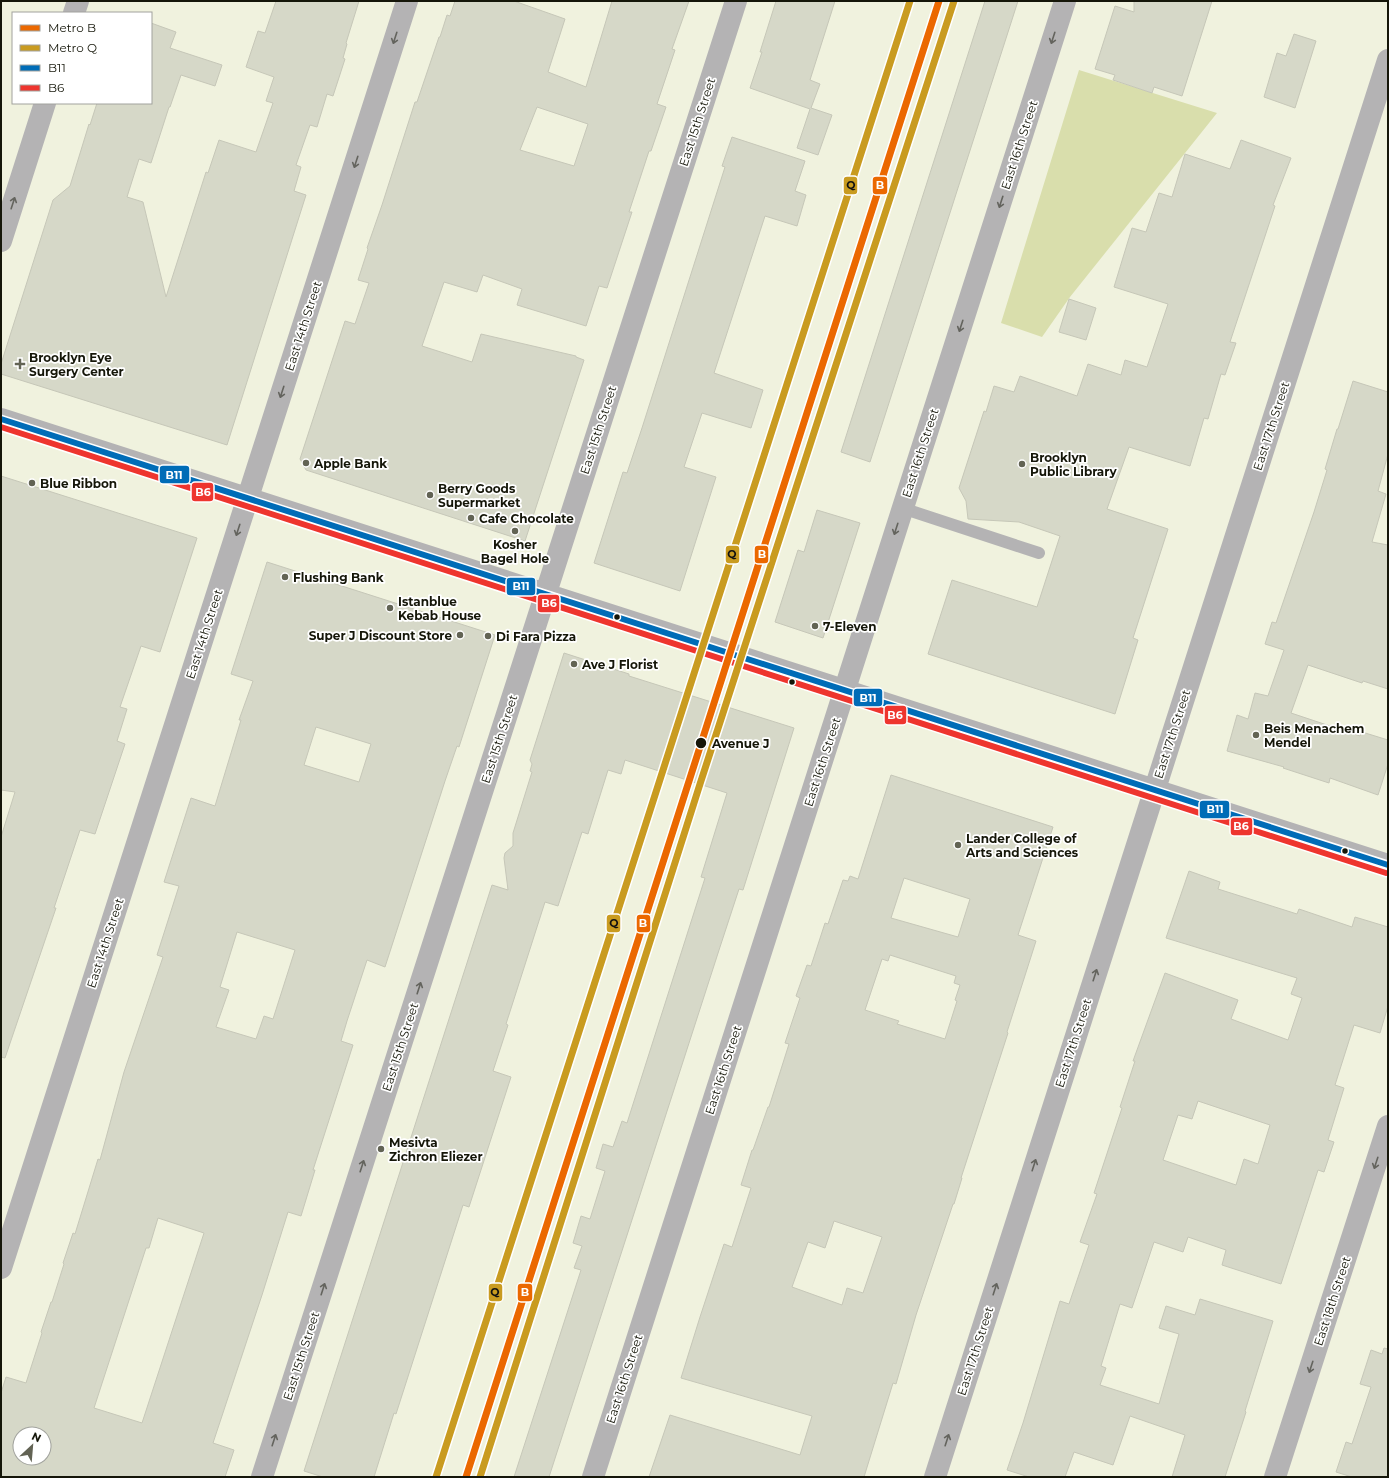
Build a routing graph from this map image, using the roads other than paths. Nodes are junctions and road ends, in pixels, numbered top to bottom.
1 (78, 1) edge
2 (407, 1) edge
3 (736, 1) edge
4 (1065, 1) edge
5 (74, 12) edge
6 (1388, 60) edge
7 (45, 104) edge
8 (1, 240) edge
9 (1, 419) edge
10 (248, 499) junction
11 (902, 508) junction
12 (1039, 553) dead end
13 (545, 594) junction
14 (844, 690) junction
15 (1154, 790) junction
16 (1388, 865) edge
17 (1388, 1126) edge
18 (1, 1268) edge
19 (262, 1477) edge
20 (593, 1477) edge
21 (935, 1477) edge
22 (1275, 1477) edge

1 - 5 street
2 -> 10 street, East 14th Street
3 - 13 street, East 15th Street
4 -> 11 street, East 16th Street
6 - 15 street, East 17th Street
8 -> 7 street
9 - 10 street
10 - 13 street
10 -> 18 street, East 14th Street
11 - 12 lane
11 -> 14 street, East 16th Street
13 - 14 street
19 -> 13 street, East 15th Street
14 - 15 street
14 - 20 street, East 16th Street
15 - 16 street
21 -> 15 street, East 17th Street
17 -> 22 street, East 18th Street

